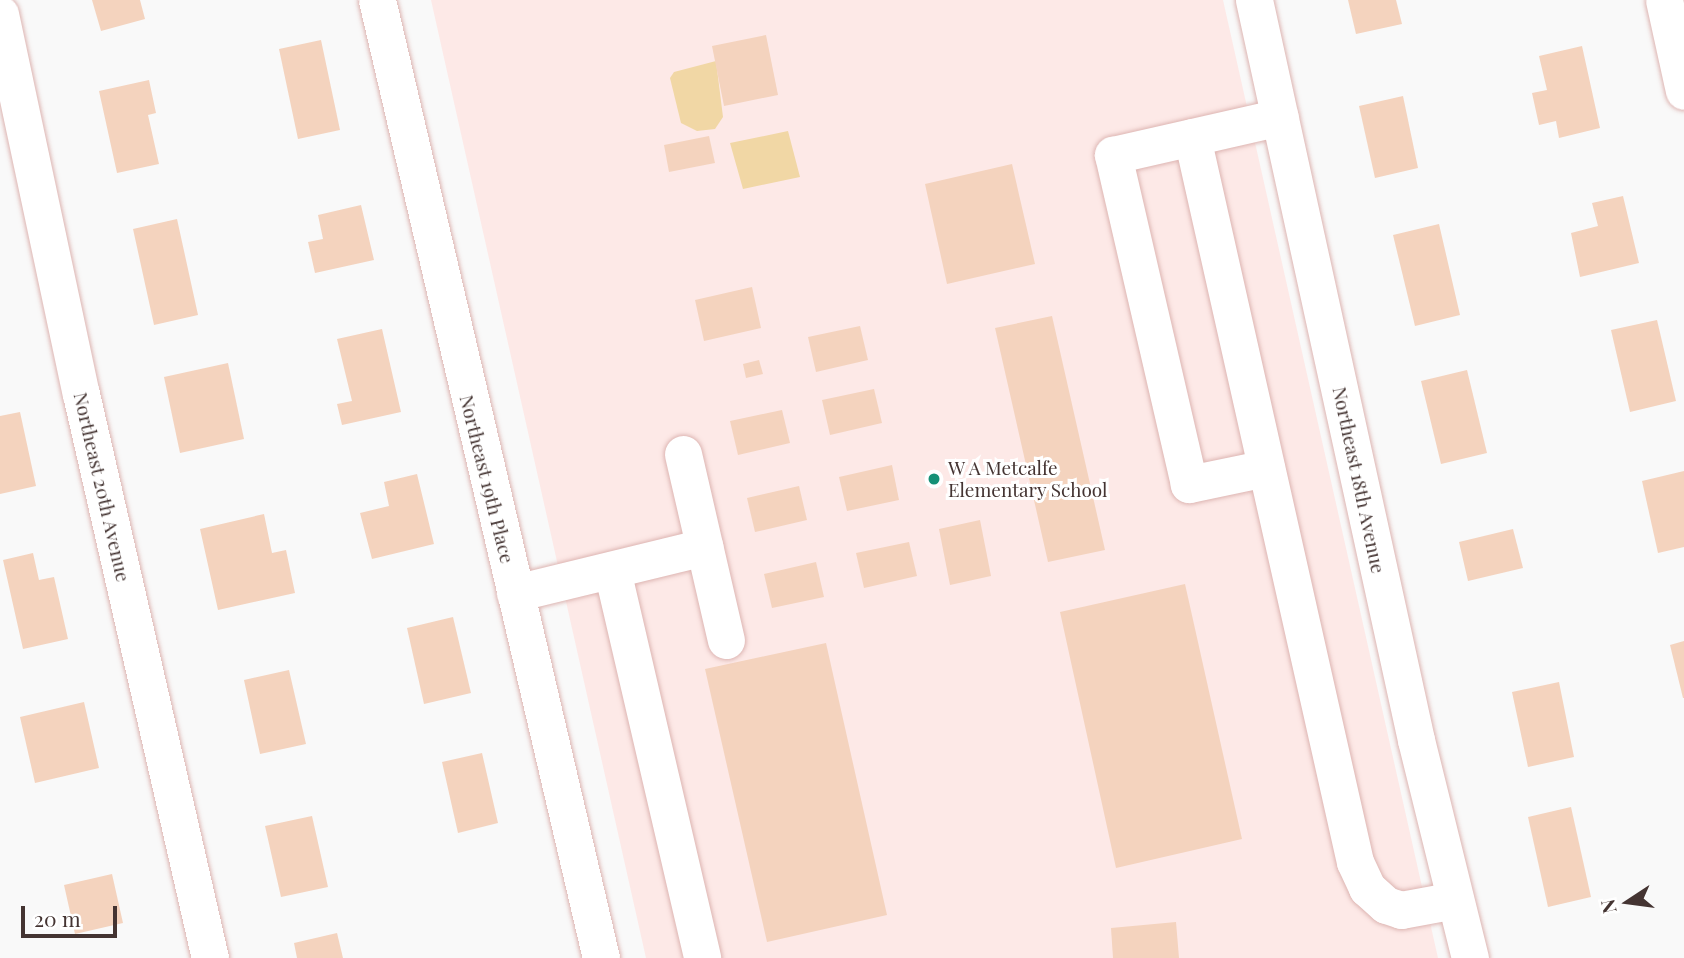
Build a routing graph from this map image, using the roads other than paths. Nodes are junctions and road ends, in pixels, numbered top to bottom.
1 (377, 0) edge
2 (1254, 0) edge
3 (1664, 0) edge
4 (0, 14) edge
5 (1684, 91) edge
6 (1280, 117) junction
7 (1192, 137) junction
8 (683, 454) dead end
9 (1266, 468) junction
10 (704, 547) junction
11 (612, 570) junction
12 (515, 593) junction
13 (726, 640) dead end
14 (1455, 900) junction
15 (210, 958) edge
16 (601, 958) edge
17 (702, 958) edge
18 (1470, 958) edge

1 - 12 street, Northeast 19th Place
2 - 6 street, Northeast 18th Avenue
3 - 5 street
4 - 15 street, Northeast 20th Avenue
6 - 7 street
6 - 14 street, Northeast 18th Avenue
7 - 9 street
7 - 9 street
8 - 10 street
9 - 14 street
10 - 11 street
10 - 13 street
11 - 12 street
11 - 17 street
12 - 16 street, Northeast 19th Place
14 - 18 street, Northeast 18th Avenue

